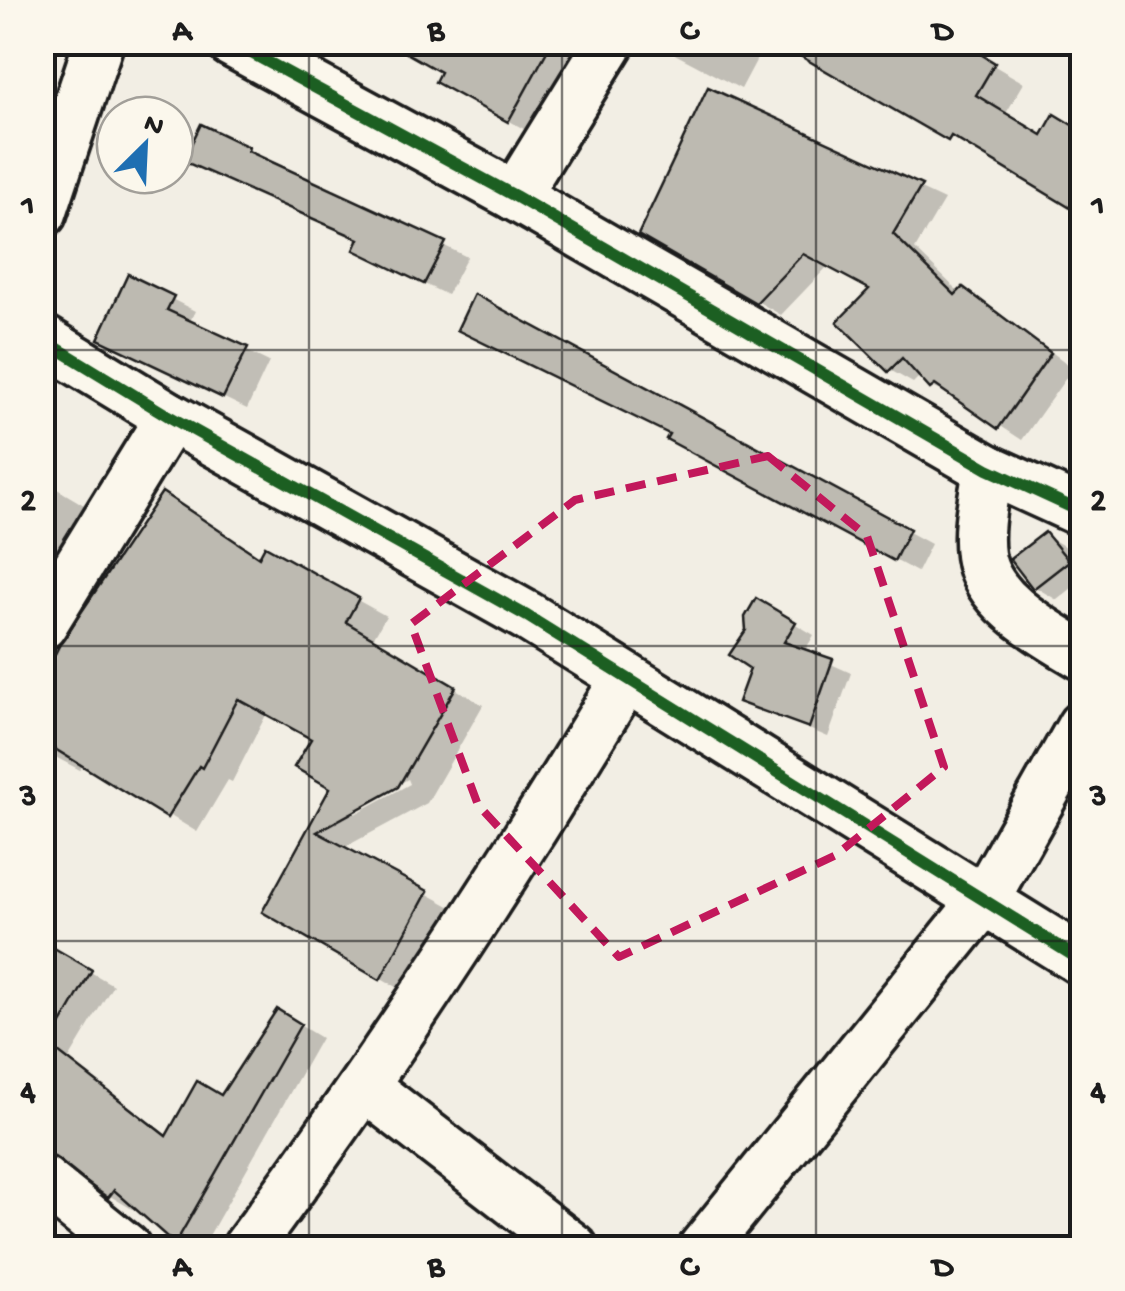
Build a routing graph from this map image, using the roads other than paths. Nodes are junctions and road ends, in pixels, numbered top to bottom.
1 (99, 42) edge
2 (231, 42) edge
3 (610, 42) edge
4 (515, 196) junction
5 (42, 213) edge
6 (42, 339) edge
7 (170, 417) junction
8 (988, 469) junction
9 (1082, 512) edge
10 (42, 625) edge
11 (1082, 656) edge
12 (626, 678) junction
13 (1082, 726) edge
14 (984, 900) junction
15 (1082, 962) edge
16 (365, 1087) junction
17 (42, 1180) edge
18 (126, 1248) edge
19 (247, 1248) edge
20 (573, 1248) edge
21 (703, 1248) edge

1 - 5 street
2 - 4 street
3 - 4 street
4 - 8 street
6 - 7 street
7 - 10 street
7 - 12 street
8 - 9 street
8 - 11 street
12 - 14 street
12 - 16 street
13 - 14 street
14 - 15 street
14 - 21 street
16 - 19 street
16 - 20 street
17 - 18 street

